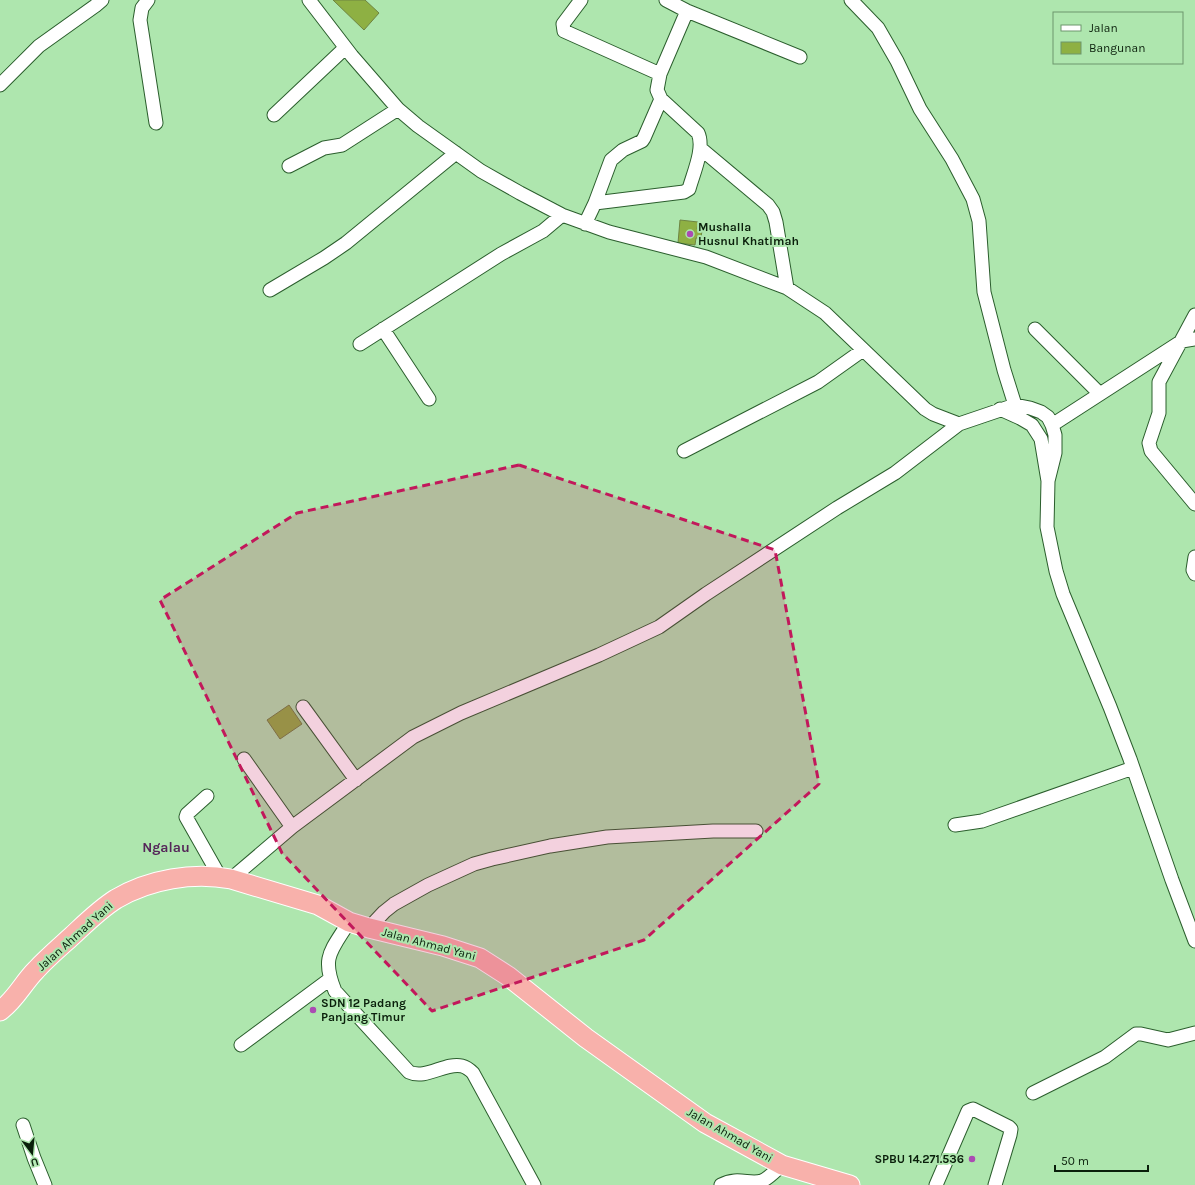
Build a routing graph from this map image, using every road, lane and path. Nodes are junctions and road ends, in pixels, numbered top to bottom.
1 (102, 0) edge
2 (148, 0) edge
3 (309, 0) edge
4 (581, 0) edge
5 (666, 0) edge
6 (851, 0) edge
7 (687, 10) junction
8 (345, 48) junction
9 (800, 57) dead end
10 (660, 74) junction
11 (0, 85) edge
12 (661, 99) junction
13 (398, 109) junction
14 (274, 115) dead end
15 (156, 123) dead end
16 (700, 148) junction
17 (456, 153) junction
18 (289, 166) dead end
19 (595, 203) junction
20 (562, 215) junction
21 (584, 224) junction
22 (787, 288) junction
23 (270, 290) dead end
24 (1195, 315) edge
25 (383, 329) junction
26 (1034, 329) dead end
27 (1195, 339) edge
28 (1182, 341) junction
29 (360, 344) dead end
30 (863, 350) junction
31 (1100, 394) junction
32 (429, 399) dead end
33 (1015, 405) junction
34 (1000, 409) junction
35 (959, 424) junction
36 (1052, 425) junction
37 (684, 451) dead end
38 (1048, 481) junction
39 (1195, 504) edge
40 (1195, 557) edge
41 (1195, 574) edge
42 (303, 707) dead end
43 (244, 759) dead end
44 (1133, 768) junction
45 (356, 780) junction
46 (207, 796) dead end
47 (955, 825) dead end
48 (292, 827) junction
49 (756, 831) dead end
50 (226, 878) junction
51 (349, 922) junction
52 (369, 928) junction
53 (1195, 941) edge
54 (330, 978) junction
55 (5, 1007) edge
56 (1195, 1033) edge
57 (241, 1045) dead end
58 (1033, 1093) dead end
59 (23, 1125) dead end
60 (782, 1165) junction
61 (45, 1185) edge
62 (534, 1185) edge
63 (721, 1185) edge
64 (850, 1185) edge
65 (936, 1185) edge
66 (995, 1185) edge

1 - 11 street
2 - 15 street
3 - 8 street
4 - 10 street
5 - 7 street
6 - 33 street
7 - 9 street
7 - 10 street
8 - 13 street
8 - 14 street
10 - 12 street
12 - 16 street
12 - 19 street
13 - 17 street
13 - 18 street
16 - 19 street
16 - 22 street
17 - 20 street
17 - 23 street
19 - 21 street
20 - 21 street
20 - 25 street
21 - 22 street
22 - 30 street
24 - 28 street
25 - 29 street
25 - 32 street
26 - 31 street
27 - 28 street
28 - 31 street
28 - 39 street
30 - 35 street
30 - 37 street
31 - 36 street
33 - 34 street
33 - 36 street
34 - 35 street
34 - 38 street
35 - 45 street
36 - 38 street
38 - 44 street
40 - 41 street
42 - 45 street
43 - 48 street
44 - 47 street
44 - 53 street
45 - 48 street
46 - 50 street
48 - 50 street
49 - 52 street
50 - 51 highway, Jalan Ahmad Yani
50 - 55 highway, Jalan Ahmad Yani
51 - 52 highway, Jalan Ahmad Yani
51 - 54 street
52 - 60 highway, Jalan Ahmad Yani
54 - 57 street
54 - 62 street
56 - 58 street
59 - 61 street
60 - 63 street
60 - 64 highway, Jalan Ahmad Yani
65 - 66 street

